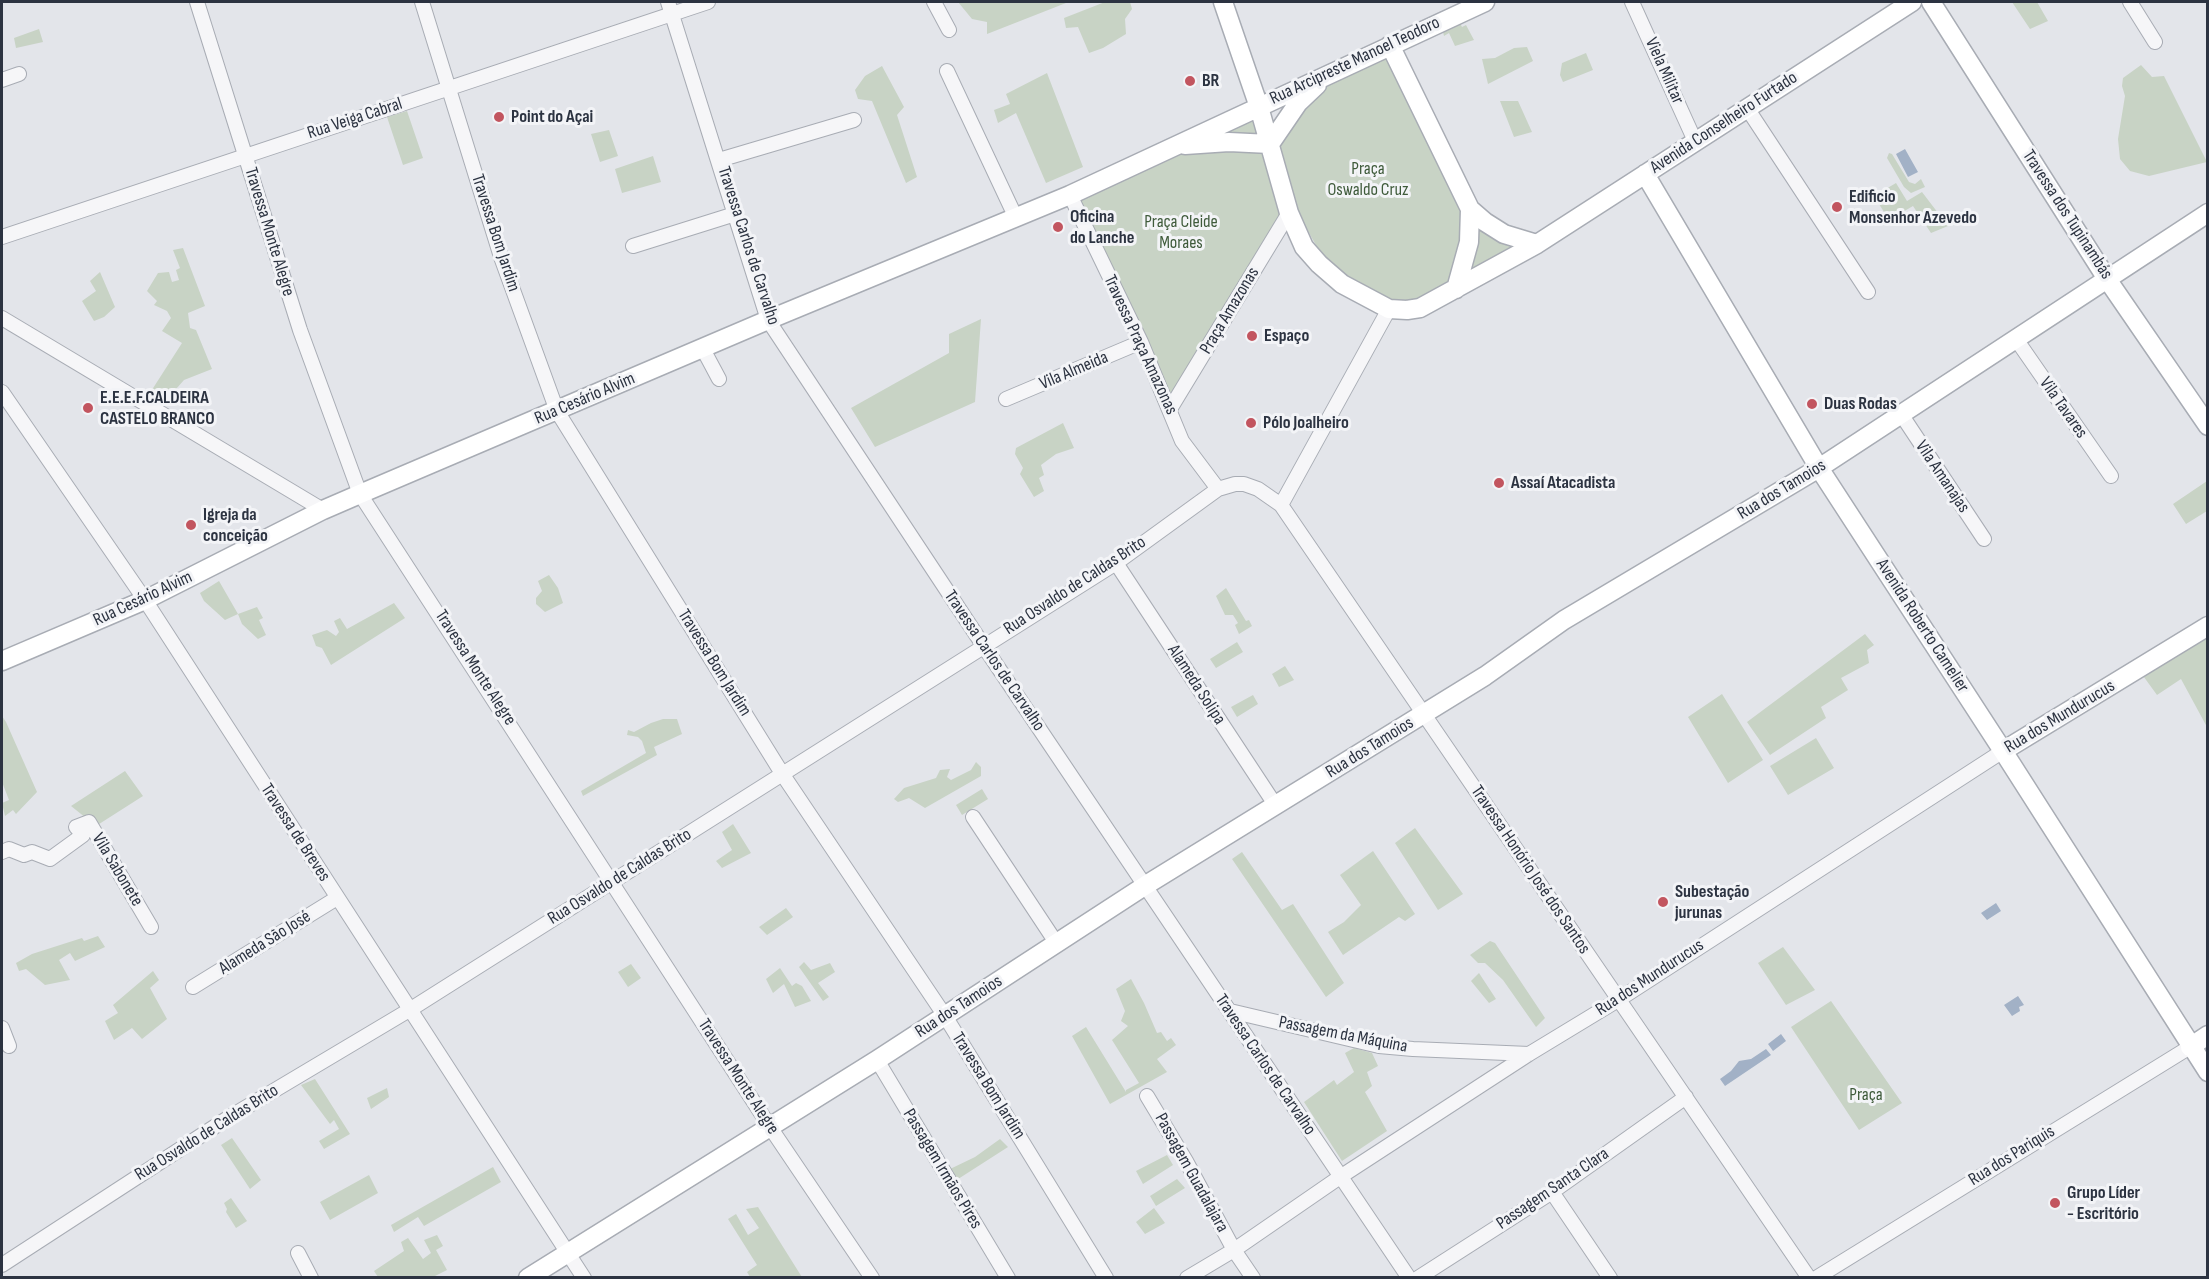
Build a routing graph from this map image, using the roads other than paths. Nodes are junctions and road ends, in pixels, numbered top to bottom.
1 (197, 2) edge
2 (422, 2) edge
3 (708, 2) edge
4 (934, 2) edge
5 (1223, 2) edge
6 (1485, 2) edge
7 (1632, 2) edge
8 (1912, 2) edge
9 (1931, 2) edge
10 (2130, 2) edge
11 (670, 8) edge
12 (949, 30) dead end
13 (2155, 42) dead end
14 (1389, 45) junction
15 (1340, 67) junction
16 (947, 71) dead end
17 (19, 74) dead end
18 (2, 80) edge
19 (449, 88) junction
20 (1259, 107) junction
21 (1747, 108) junction
22 (854, 120) dead end
23 (1695, 141) junction
24 (1270, 144) junction
25 (1174, 146) junction
26 (246, 156) junction
27 (719, 160) junction
28 (1645, 174) junction
29 (1070, 195) junction
30 (1470, 209) junction
31 (1289, 213) junction
32 (2208, 213) edge
33 (735, 214) junction
34 (1016, 218) junction
35 (2, 237) edge
36 (1537, 244) junction
37 (633, 246) dead end
38 (2107, 279) junction
39 (1456, 289) junction
40 (1868, 292) dead end
41 (1389, 309) junction
42 (2, 318) edge
43 (768, 320) junction
44 (2016, 339) junction
45 (1141, 342) junction
46 (703, 349) junction
47 (719, 379) dead end
48 (2, 392) edge
49 (1006, 399) dead end
50 (1170, 409) junction
51 (556, 411) junction
52 (1901, 414) junction
53 (2208, 426) edge
54 (1819, 468) junction
55 (2111, 476) dead end
56 (1235, 484) joint
57 (1218, 489) junction
58 (360, 494) junction
59 (1281, 505) junction
60 (323, 510) junction
61 (1984, 539) dead end
62 (1116, 563) junction
63 (145, 600) junction
64 (2208, 626) edge
65 (983, 645) junction
66 (2, 661) edge
67 (1423, 714) junction
68 (2003, 751) junction
69 (783, 775) junction
70 (1276, 806) junction
71 (973, 817) dead end
72 (2, 852) edge
73 (612, 883) junction
74 (1146, 885) junction
75 (337, 898) junction
76 (151, 927) dead end
77 (1057, 944) junction
78 (194, 987) dead end
79 (1618, 1000) junction
80 (411, 1009) junction
81 (1230, 1011) junction
82 (945, 1016) junction
83 (2, 1028) edge
84 (2208, 1035) edge
85 (9, 1046) dead end
86 (2190, 1047) junction
87 (1529, 1054) junction
88 (877, 1060) junction
89 (2208, 1072) edge
90 (1147, 1096) dead end
91 (1686, 1097) junction
92 (770, 1127) junction
93 (1340, 1177) junction
94 (1552, 1192) junction
95 (1234, 1250) junction
96 (298, 1253) dead end
97 (568, 1253) junction
98 (2, 1265) edge
99 (311, 1278) edge
100 (528, 1278) edge
101 (584, 1278) edge
102 (872, 1278) edge
103 (1008, 1278) edge
104 (1106, 1278) edge
105 (1187, 1278) edge
106 (1253, 1278) edge
107 (1409, 1278) edge
108 (1418, 1278) edge
109 (1610, 1278) edge
110 (1809, 1278) edge
111 (1816, 1278) edge

1 - 26 street, Travessa Monte Alegre
2 - 19 street, Travessa Bom Jardim
3 - 11 street, Rua Veiga Cabral
4 - 12 street
5 - 20 street
6 - 14 street, Rua Arcipreste Manoel Teodoro
7 - 23 street, Viela Militar
8 - 21 street, Avenida Conselheiro Furtado
9 - 38 street, Travessa dos Tupinambás
10 - 13 street
11 - 19 street, Rua Veiga Cabral
11 - 27 street, Travessa Carlos de Carvalho
14 - 15 street, Rua Arcipreste Manoel Teodoro
14 - 30 street
15 - 20 street, Rua Arcipreste Manoel Teodoro
15 - 24 street
16 - 34 street
17 - 18 street
19 - 26 street, Rua Veiga Cabral
19 - 51 street, Travessa Bom Jardim
20 - 24 street
20 - 25 street, Rua Cesário Alvim
21 - 23 street, Avenida Conselheiro Furtado
21 - 40 street
22 - 27 street
23 - 28 street, Avenida Conselheiro Furtado
24 - 25 street, Rua Cesário Alvim
24 - 31 street
25 - 29 street, Rua Cesário Alvim
26 - 35 street, Rua Veiga Cabral
26 - 58 street, Travessa Monte Alegre
27 - 33 street, Travessa Carlos de Carvalho
28 - 36 street, Avenida Conselheiro Furtado
28 - 54 street, Avenida Roberto Camelier
29 - 34 street, Rua Cesário Alvim
29 - 45 street, Travessa Praça Amazonas
30 - 36 street
30 - 39 street
31 - 41 street
31 - 50 street, Praça Amazonas
32 - 38 street, Rua dos Tamoios
33 - 37 street
33 - 43 street, Travessa Carlos de Carvalho
34 - 43 street, Rua Cesário Alvim
36 - 39 street, Avenida Conselheiro Furtado
38 - 44 street, Rua dos Tamoios
38 - 53 street, Travessa dos Tupinambás
39 - 41 street, Avenida Conselheiro Furtado
41 - 59 street
42 - 60 street
43 - 46 street, Rua Cesário Alvim
43 - 65 street, Travessa Carlos de Carvalho
44 - 52 street, Rua dos Tamoios
44 - 55 street, Vila Tavares
45 - 49 street, Vila Almeida
45 - 50 street, Travessa Praça Amazonas
46 - 47 street
46 - 51 street, Rua Cesário Alvim
48 - 63 street, Travessa de Breves
50 - 57 street, Travessa Praça Amazonas
51 - 58 street, Rua Cesário Alvim
51 - 69 street, Travessa Bom Jardim
52 - 54 street, Rua dos Tamoios
52 - 61 street, Vila Amanajas
54 - 67 street, Rua dos Tamoios
54 - 68 street, Avenida Roberto Camelier
56 - 57 street, Rua Osvaldo de Caldas Brito
56 - 59 street, Travessa Honório José dos Santos
57 - 62 street, Rua Osvaldo de Caldas Brito
58 - 60 street, Rua Cesário Alvim
58 - 73 street, Travessa Monte Alegre
59 - 67 street, Travessa Honório José dos Santos
60 - 63 street, Rua Cesário Alvim
62 - 65 street, Rua Osvaldo de Caldas Brito
62 - 70 street, Alameda Solipa
63 - 66 street, Rua Cesário Alvim
63 - 75 street, Travessa de Breves
64 - 68 street, Rua dos Mundurucus
65 - 69 street, Rua Osvaldo de Caldas Brito
65 - 74 street, Travessa Carlos de Carvalho
67 - 70 street, Rua dos Tamoios
67 - 79 street, Travessa Honório José dos Santos
68 - 79 street, Rua dos Mundurucus
68 - 86 street, Avenida Roberto Camelier
69 - 73 street, Rua Osvaldo de Caldas Brito
69 - 82 street, Travessa Bom Jardim
70 - 74 street, Rua dos Tamoios
71 - 77 street
72 - 76 street, Vila Sabonete
73 - 80 street, Rua Osvaldo de Caldas Brito
73 - 92 street, Travessa Monte Alegre
74 - 77 street, Rua dos Tamoios
74 - 81 street, Travessa Carlos de Carvalho
75 - 78 street, Alameda São José
75 - 80 street, Travessa de Breves
77 - 82 street, Rua dos Tamoios
79 - 87 street, Rua dos Mundurucus
79 - 91 street, Travessa Honório José dos Santos
80 - 97 street, Travessa de Breves
80 - 98 street, Rua Osvaldo de Caldas Brito
81 - 87 street, Passagem da Máquina
81 - 93 street, Travessa Carlos de Carvalho
82 - 88 street, Rua dos Tamoios
82 - 104 street, Travessa Bom Jardim
83 - 85 street
84 - 86 street, Rua dos Pariquis
86 - 89 street, Avenida Roberto Camelier
86 - 111 street, Rua dos Pariquis
87 - 93 street, Rua dos Mundurucus
88 - 92 street, Rua dos Tamoios
88 - 103 street, Passagem Irmãos Pires
90 - 95 street, Passagem Guadalajara
91 - 94 street, Passagem Santa Clara
91 - 110 street, Travessa Honório José dos Santos
92 - 97 street, Rua dos Tamoios
92 - 102 street, Travessa Monte Alegre
93 - 95 street, Rua dos Mundurucus
93 - 107 street, Travessa Carlos de Carvalho
94 - 108 street, Passagem Santa Clara
94 - 109 street
95 - 105 street, Rua dos Mundurucus
95 - 106 street, Passagem Guadalajara
96 - 99 street
97 - 100 street, Rua dos Tamoios
97 - 101 street, Travessa de Breves

